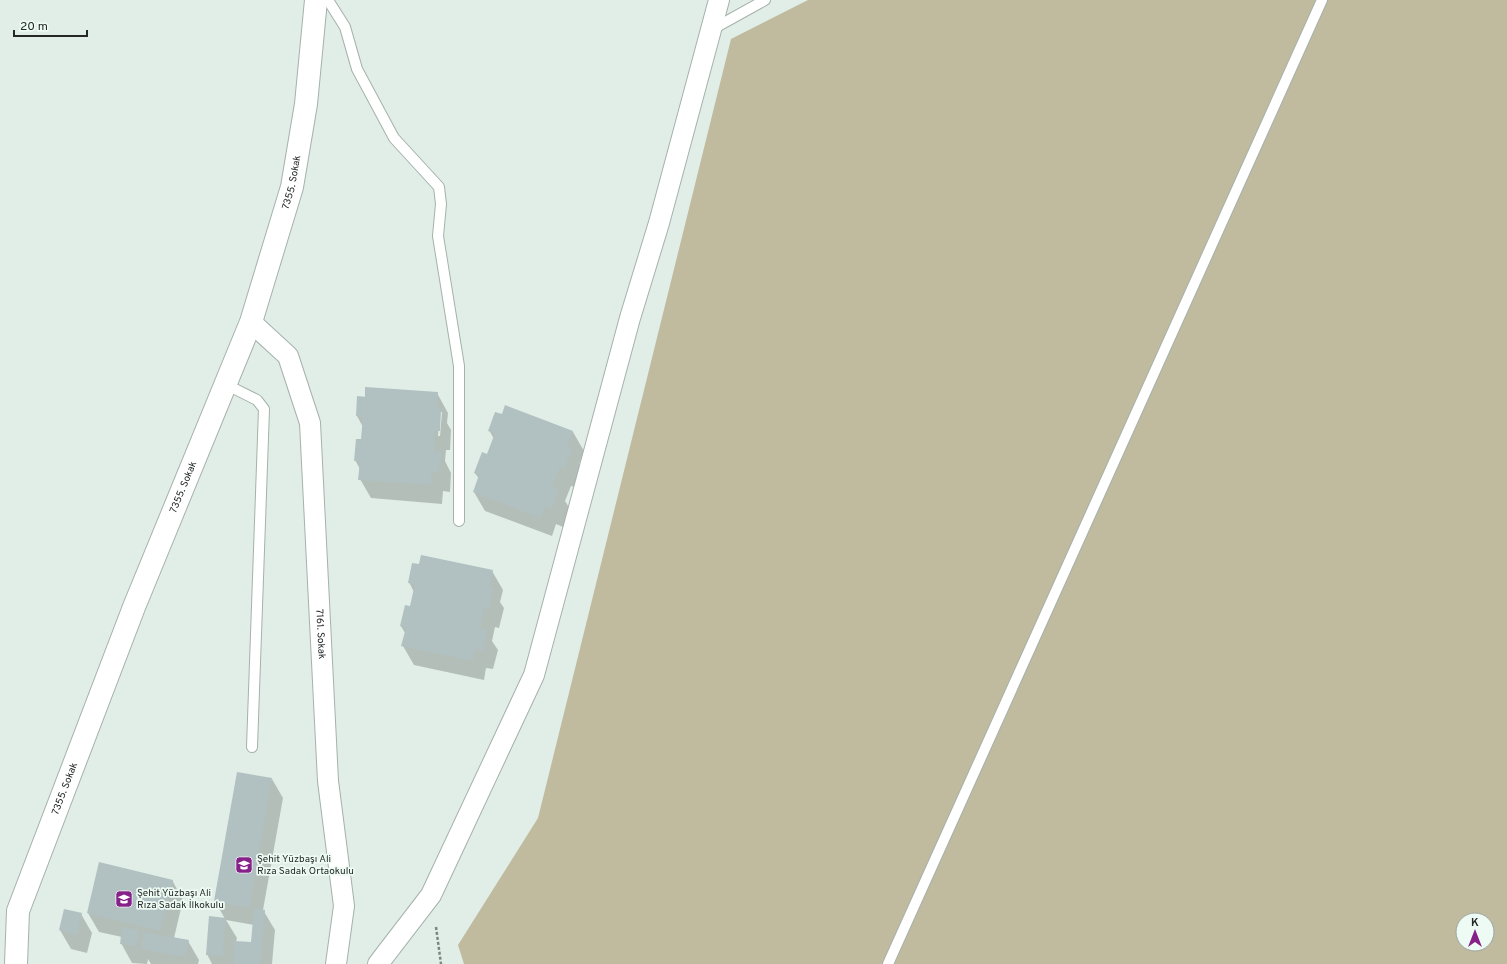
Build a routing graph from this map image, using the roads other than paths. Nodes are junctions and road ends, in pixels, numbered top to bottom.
1 (316, 0) edge
2 (328, 0) edge
3 (719, 0) edge
4 (765, 0) edge
5 (1322, 0) edge
6 (711, 30) junction
7 (251, 322) junction
8 (225, 384) junction
9 (459, 521) dead end
10 (252, 747) dead end
11 (16, 964) edge
12 (336, 964) edge
13 (378, 964) edge
14 (888, 964) edge

1 - 7 street, 7355. Sokak
2 - 9 lane
3 - 6 street
4 - 6 lane
5 - 14 lane
6 - 13 street
7 - 8 street, 7355. Sokak
7 - 12 street, 7161. Sokak
8 - 10 lane
8 - 11 street, 7355. Sokak

